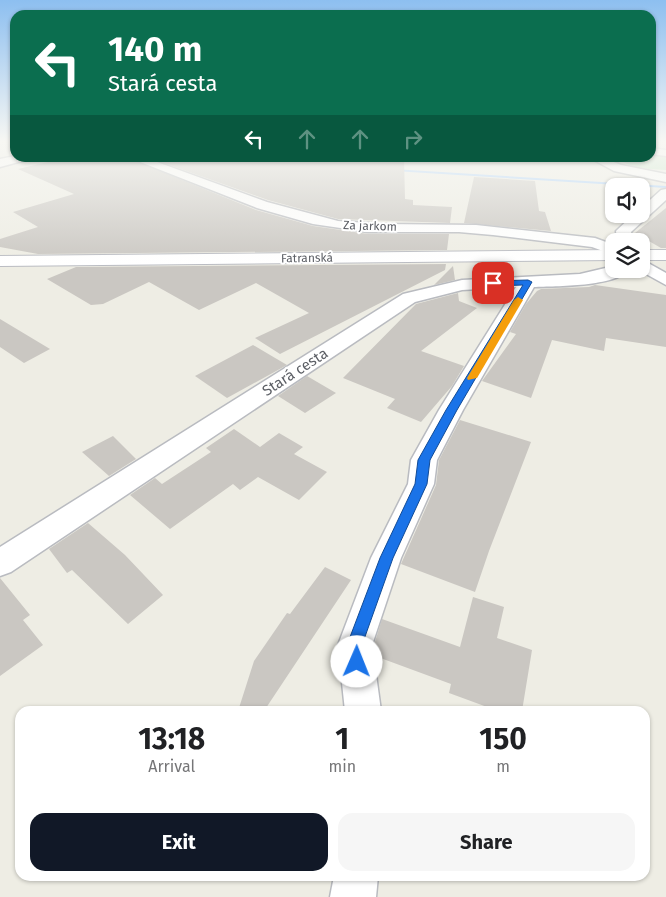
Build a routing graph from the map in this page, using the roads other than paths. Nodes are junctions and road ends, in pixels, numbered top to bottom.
1 (209, 183) edge
2 (666, 193) edge
3 (624, 233) edge
4 (605, 247) edge
5 (605, 255) edge
6 (650, 255) edge
7 (666, 255) edge
8 (0, 261) edge
9 (650, 270) edge
10 (605, 274) edge
11 (666, 280) edge
12 (528, 282) junction
13 (0, 563) edge
14 (362, 706) edge
15 (355, 881) edge
16 (353, 897) edge

1 - 4 street, Za jarkom
2 - 3 street
5 - 8 main road, Fatranská
6 - 7 main road
9 - 11 street
10 - 12 street, Stará cesta
12 - 13 street, Stará cesta
12 - 14 street
15 - 16 street

